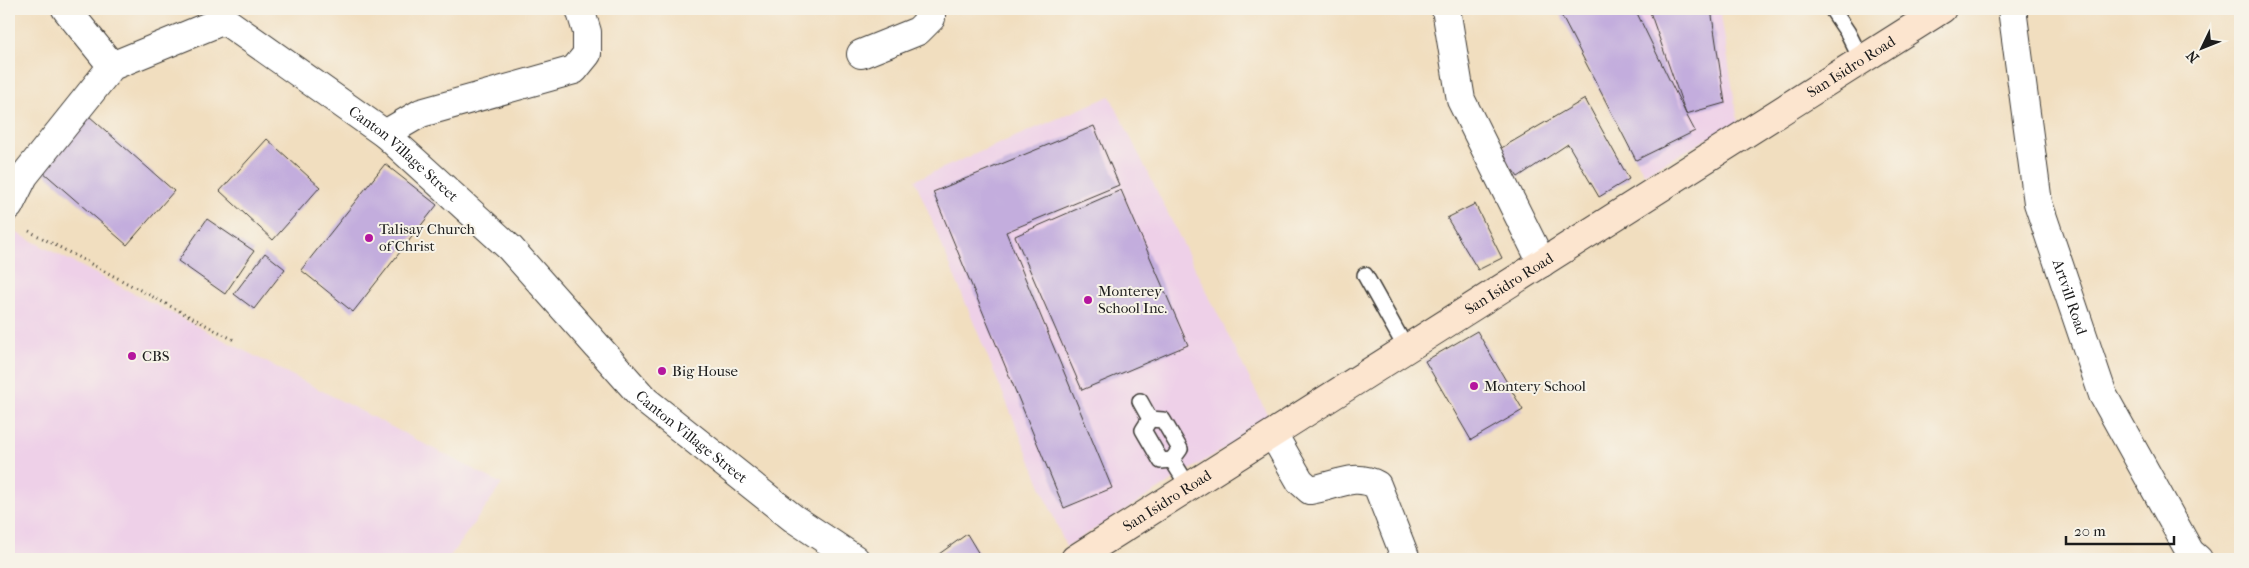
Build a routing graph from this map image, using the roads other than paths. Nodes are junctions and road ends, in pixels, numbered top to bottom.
1 (66, 9) edge
2 (580, 9) edge
3 (931, 9) edge
4 (1446, 9) edge
5 (1832, 9) edge
6 (1942, 9) edge
7 (2012, 9) edge
8 (223, 14) edge
9 (861, 54) dead end
10 (1862, 61) junction
11 (112, 66) junction
12 (385, 134) junction
13 (9, 206) edge
14 (1542, 263) junction
15 (1365, 275) dead end
16 (1407, 350) junction
17 (1140, 401) dead end
18 (1150, 418) junction
19 (1273, 434) junction
20 (1172, 460) junction
21 (1189, 487) junction
22 (855, 559) edge
23 (1076, 559) edge
24 (1406, 559) edge
25 (2198, 559) edge

1 - 11 street
2 - 12 street
3 - 9 street
4 - 14 street
5 - 10 lane
6 - 10 street, San Isidro Road
7 - 25 street, Artvill Road
8 - 11 street, Canton Village Street
8 - 12 street, Canton Village Street
10 - 14 street, San Isidro Road
11 - 13 street, Canton Village Street
12 - 22 street, Canton Village Street
14 - 16 street, San Isidro Road
15 - 16 lane
16 - 19 street, San Isidro Road
17 - 18 lane
18 - 20 lane
18 - 20 lane
19 - 21 street, San Isidro Road
19 - 24 street
20 - 21 lane
21 - 23 street, San Isidro Road

